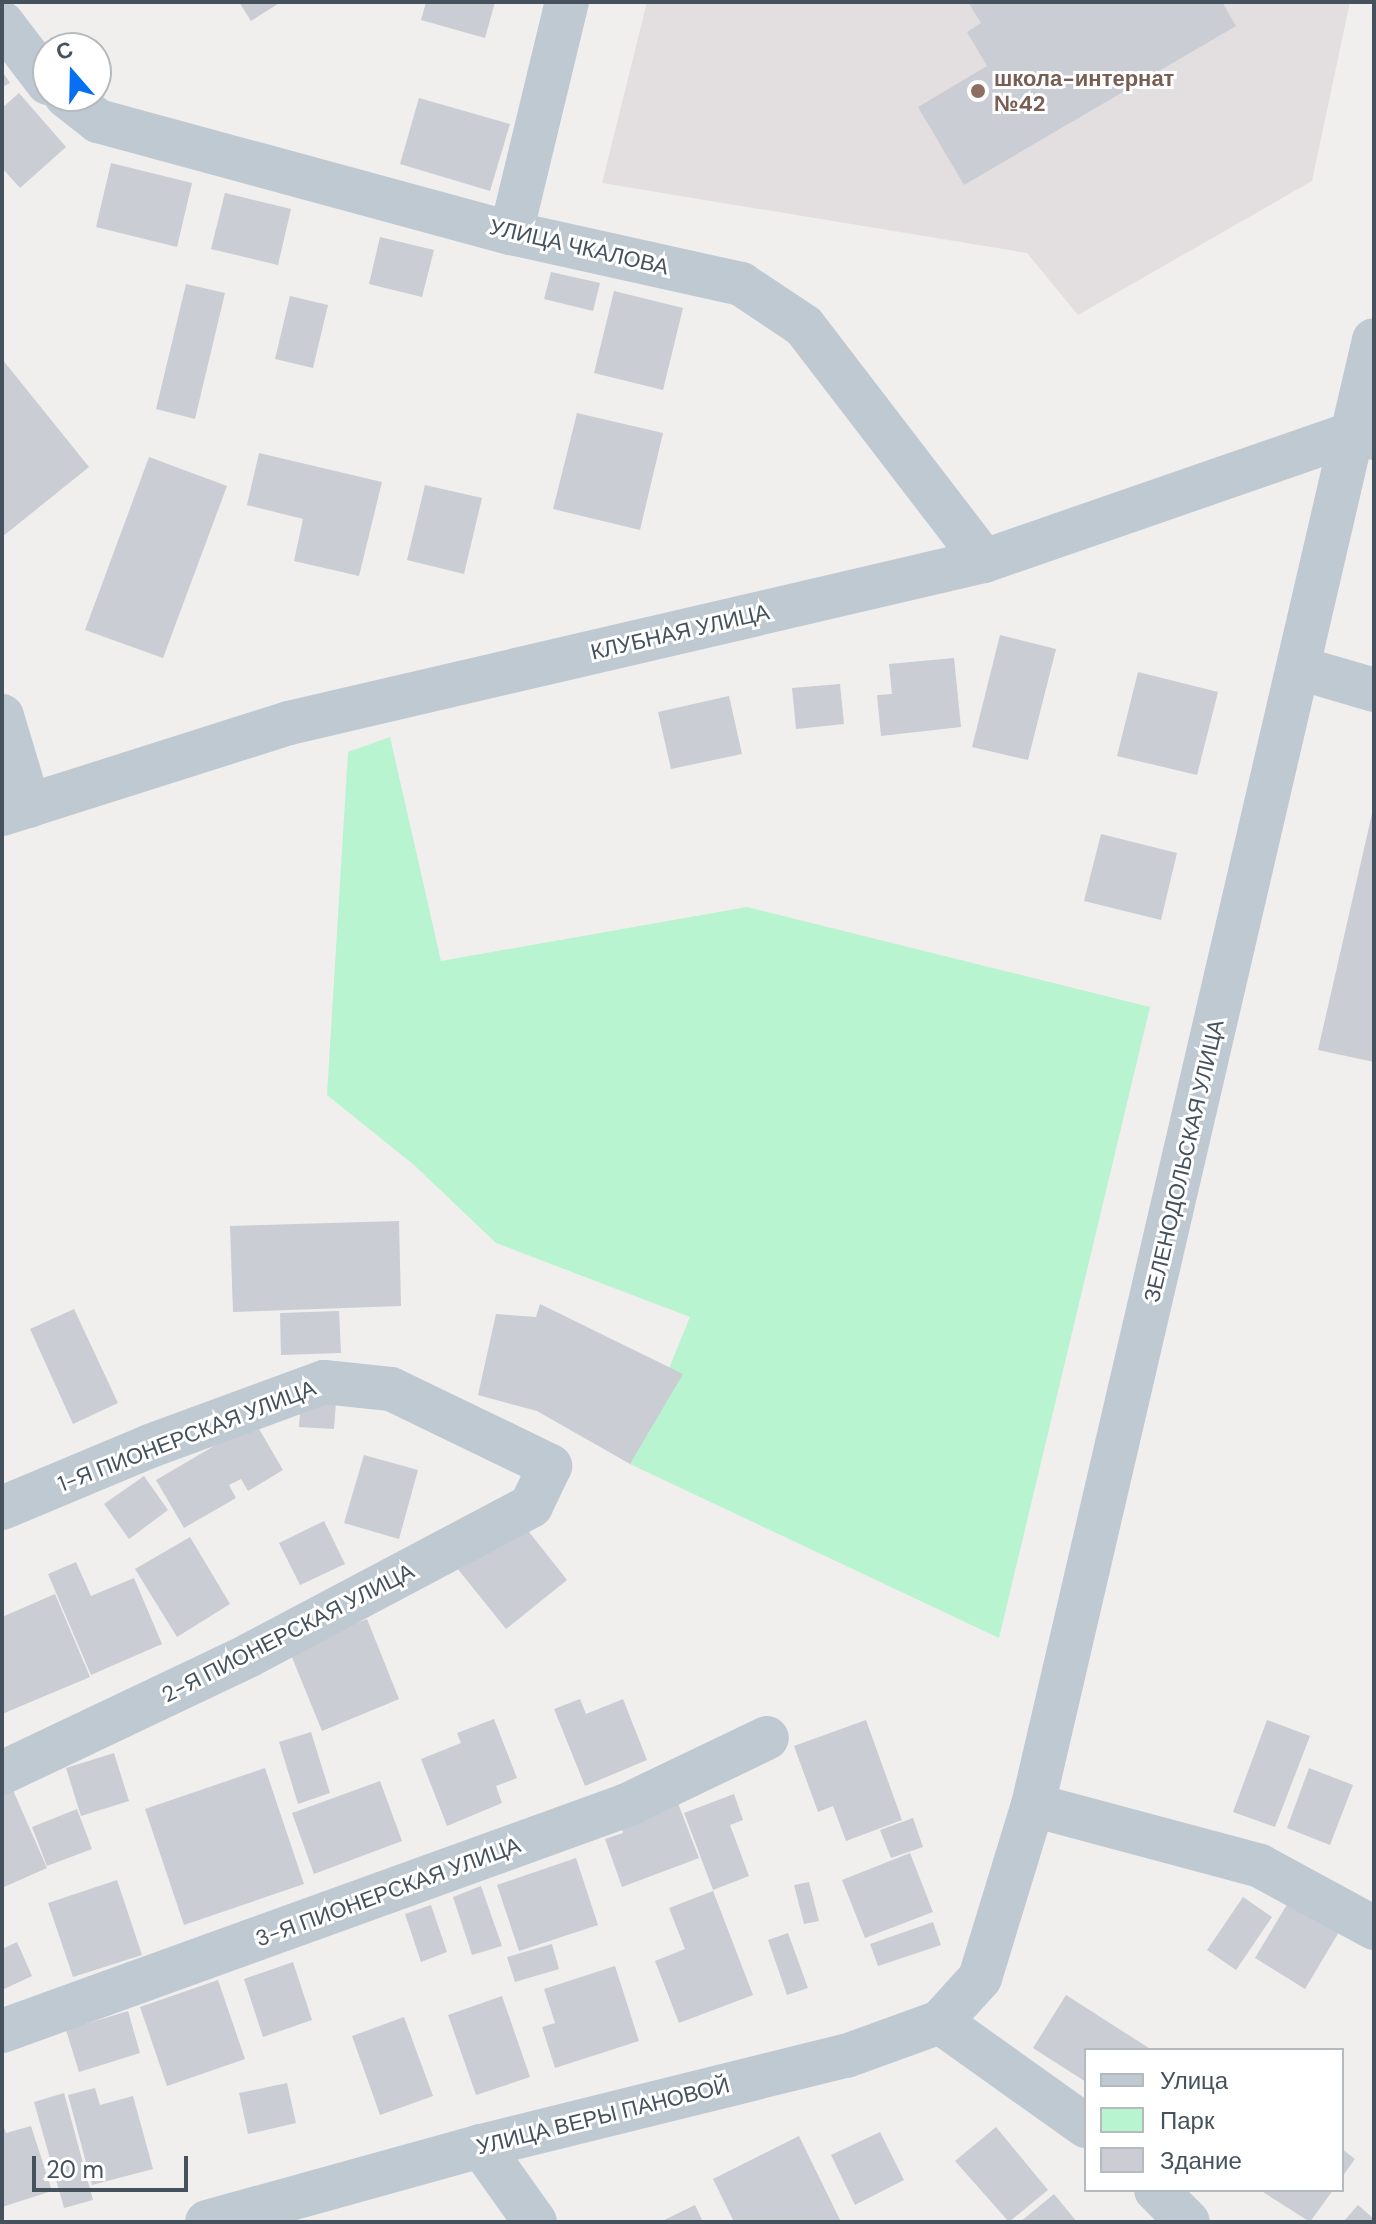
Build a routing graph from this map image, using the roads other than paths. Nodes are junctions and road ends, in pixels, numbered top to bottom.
1 (567, 2) edge
2 (2, 23) edge
3 (32, 62) edge
4 (86, 112) edge
5 (511, 233) junction
6 (1374, 340) edge
7 (1364, 436) edge
8 (984, 561) junction
9 (1299, 668) junction
10 (1374, 690) edge
11 (2, 716) edge
12 (11, 802) edge
13 (550, 1466) joint
14 (2, 1508) edge
15 (767, 1738) dead end
16 (2, 1773) edge
17 (1033, 1805) junction
18 (1374, 1928) edge
19 (980, 1978) joint
20 (940, 2022) junction
21 (2, 2031) edge
22 (1084, 2125) edge
23 (481, 2146) junction
24 (1158, 2192) edge
25 (208, 2222) edge
26 (535, 2222) edge
27 (1188, 2222) edge

1 - 5 street
2 - 3 street
4 - 5 street, УЛИЦА ЧКАЛОВА
5 - 8 street, УЛИЦА ЧКАЛОВА
6 - 7 street, ЗЕЛЕНОДОЛЬСКАЯ УЛИЦА
7 - 8 street, КЛУБНАЯ УЛИЦА
7 - 9 street, ЗЕЛЕНОДОЛЬСКАЯ УЛИЦА
8 - 12 street, КЛУБНАЯ УЛИЦА
9 - 10 street
9 - 17 street, ЗЕЛЕНОДОЛЬСКАЯ УЛИЦА
11 - 12 street
13 - 14 street, 1-Я ПИОНЕРСКАЯ УЛИЦА
13 - 16 street, 2-Я ПИОНЕРСКАЯ УЛИЦА
15 - 21 street, 3-Я ПИОНЕРСКАЯ УЛИЦА
17 - 18 street
17 - 19 street, ЗЕЛЕНОДОЛЬСКАЯ УЛИЦА
19 - 20 street, УЛИЦА ВЕРЫ ПАНОВОЙ
20 - 22 street
20 - 23 street, УЛИЦА ВЕРЫ ПАНОВОЙ
23 - 25 street, УЛИЦА ВЕРЫ ПАНОВОЙ
23 - 26 street
24 - 27 street

